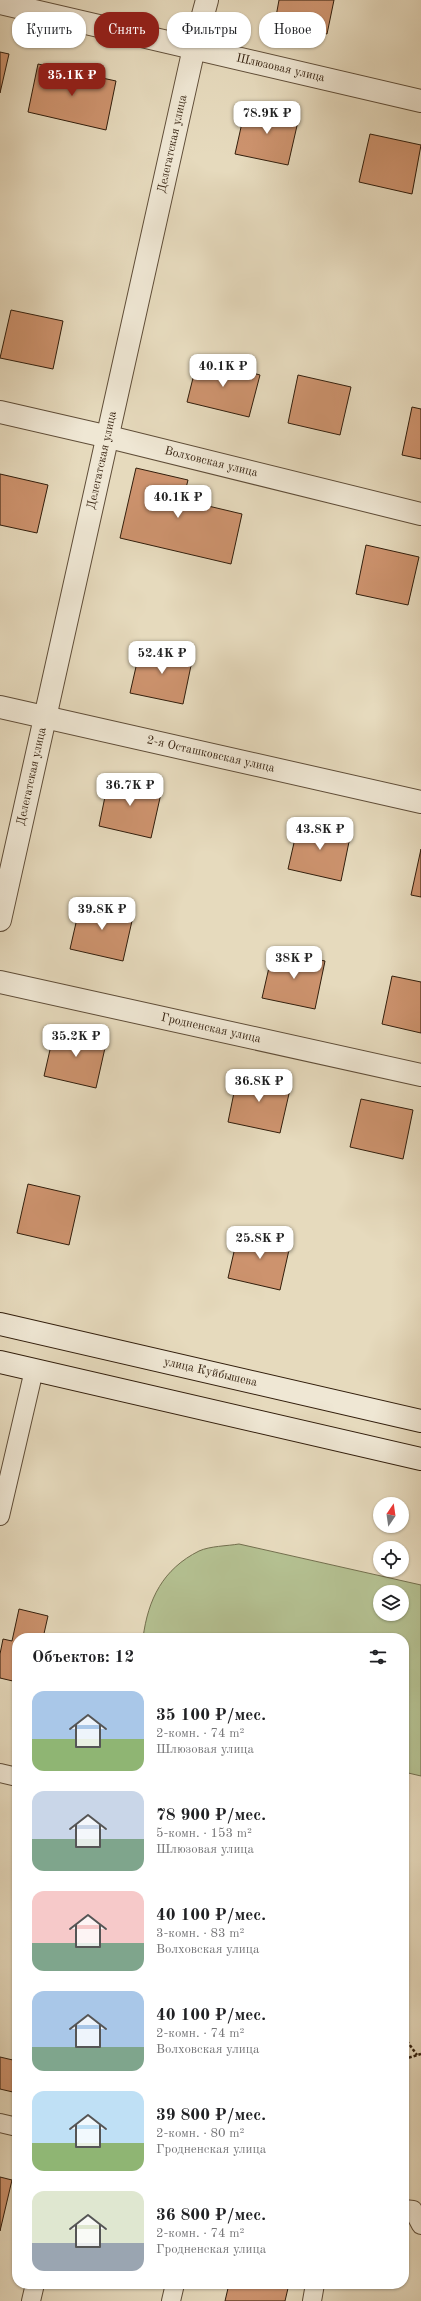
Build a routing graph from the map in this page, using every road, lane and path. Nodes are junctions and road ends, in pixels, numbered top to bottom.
1 (207, 0) edge
2 (0, 3) edge
3 (204, 12) edge
4 (167, 42) edge
5 (194, 48) joint
6 (421, 101) edge
7 (0, 412) edge
8 (109, 437) junction
9 (421, 514) edge
10 (0, 707) edge
11 (46, 718) junction
12 (421, 802) edge
13 (0, 920) edge
14 (0, 982) edge
15 (421, 1075) edge
16 (0, 1324) edge
17 (0, 1362) edge
18 (34, 1370) junction
19 (421, 1421) edge
20 (7, 1453) edge
21 (421, 1458) edge
22 (0, 1516) edge
23 (0, 1773) edge
24 (12, 1776) edge
25 (409, 2044) edge
26 (421, 2054) edge
27 (417, 2055) junction
28 (409, 2057) edge
29 (0, 2123) edge
30 (12, 2126) edge
31 (409, 2210) edge
32 (421, 2225) edge
33 (34, 2289) edge
34 (174, 2289) edge
35 (314, 2289) edge
36 (31, 2301) edge
37 (171, 2301) edge
38 (312, 2301) edge

1 - 3 street, Делегатская улица
2 - 4 street, Шлюзовая улица
5 - 6 street, Шлюзовая улица
5 - 8 street, Делегатская улица
7 - 8 street, Волховская улица
8 - 9 street, Волховская улица
8 - 11 street, Делегатская улица
10 - 11 street, 2-я Осташковская улица
11 - 12 street, 2-я Осташковская улица
11 - 13 street, Делегатская улица
14 - 15 street, Гродненская улица
16 - 19 street, улица Куйбышева
17 - 18 street
18 - 20 lane
18 - 21 street
20 - 22 lane
23 - 24 lane
25 - 27 path
26 - 27 path
27 - 28 path
29 - 30 lane
31 - 32 lane
33 - 36 lane
34 - 37 lane
35 - 38 lane

